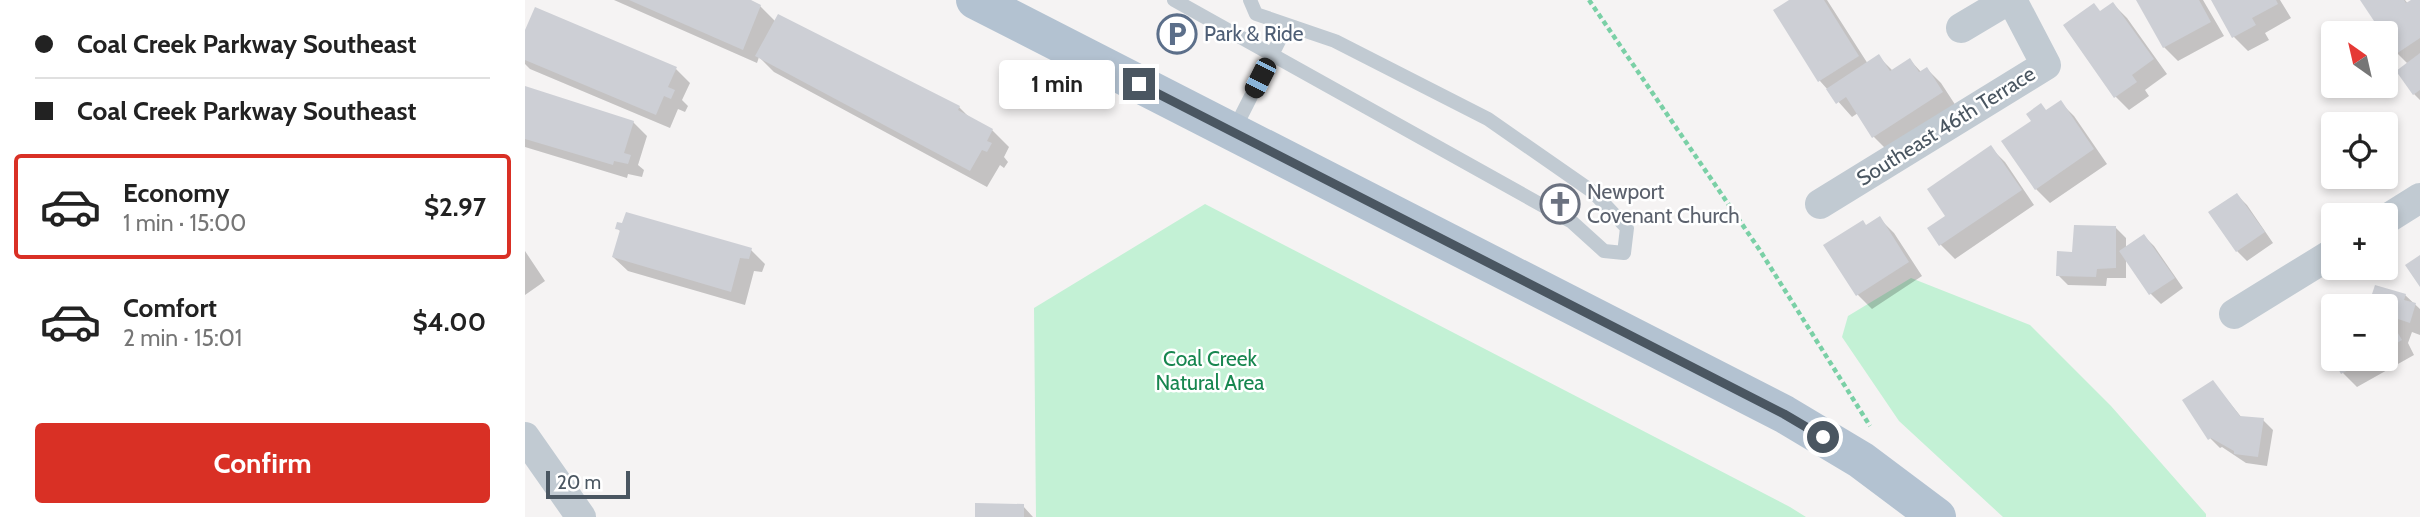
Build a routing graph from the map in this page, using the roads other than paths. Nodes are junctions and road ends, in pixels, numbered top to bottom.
1 (975, 0) edge
2 (1174, 0) edge
3 (1250, 0) edge
4 (2010, 0) edge
5 (1287, 24) junction
6 (1961, 28) dead end
7 (1272, 54) junction
8 (1233, 132) junction
9 (2420, 198) edge
10 (1820, 204) dead end
11 (2398, 212) edge
12 (2321, 260) edge
13 (2234, 314) dead end
14 (526, 440) edge
15 (581, 517) edge
16 (1937, 517) edge

1 - 8 main road
2 - 7 lane
3 - 5 lane
4 - 6 street
4 - 10 street, Southeast 46th Terrace
5 - 7 lane
5 - 7 lane
7 - 8 lane
8 - 16 main road
9 - 11 street
12 - 13 street
14 - 15 street

